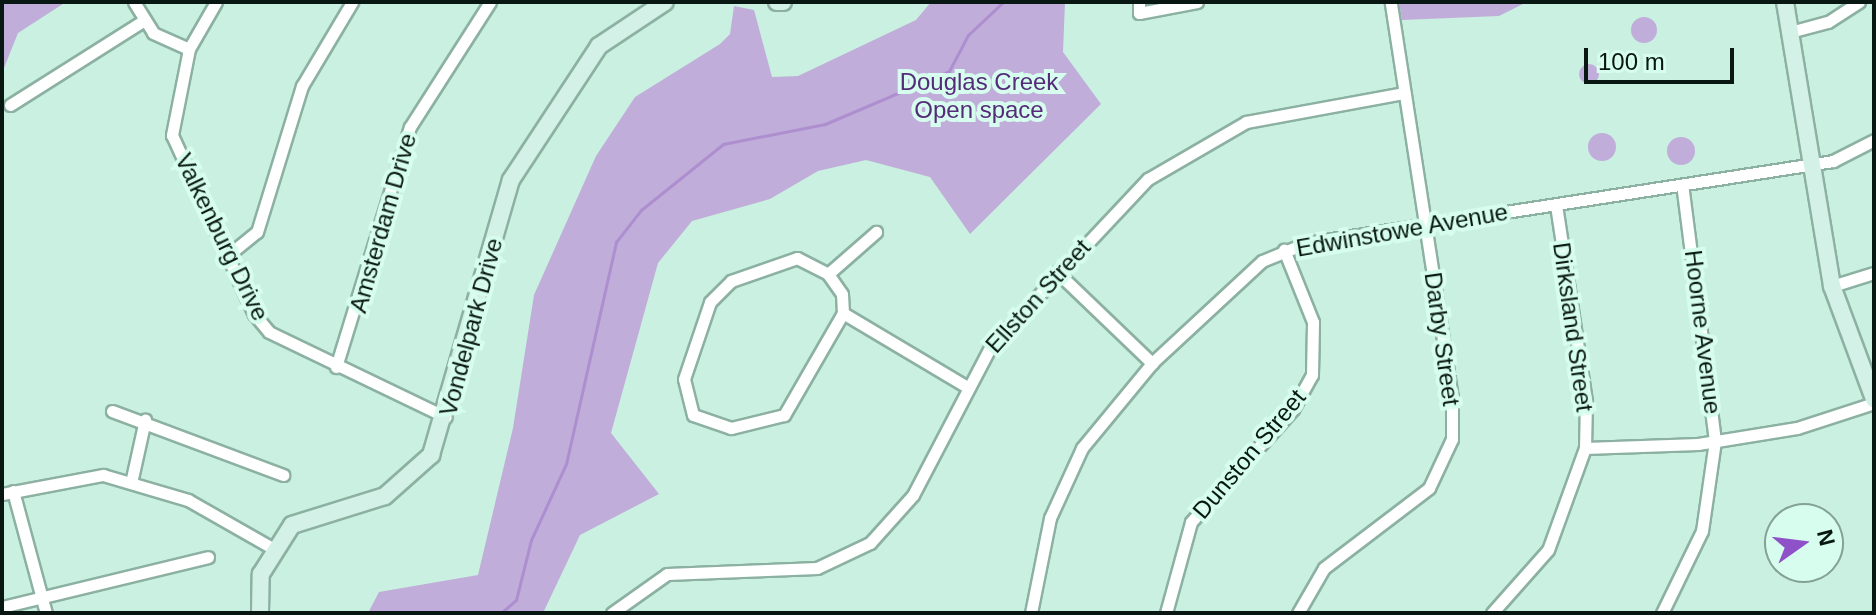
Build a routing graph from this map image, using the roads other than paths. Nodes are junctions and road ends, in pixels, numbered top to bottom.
1 (134, 2) edge
2 (216, 2) edge
3 (352, 2) edge
4 (490, 2) edge
5 (665, 2) edge
6 (1197, 2) edge
7 (1391, 2) edge
8 (1785, 2) edge
9 (1859, 2) edge
10 (1139, 8) edge
11 (143, 21) junction
12 (1790, 32) junction
13 (189, 49) junction
14 (1404, 93) junction
15 (10, 105) dead end
16 (1874, 140) edge
17 (1810, 164) junction
18 (1682, 185) junction
19 (1556, 204) junction
20 (1425, 224) junction
21 (876, 232) dead end
22 (1284, 250) junction
23 (227, 256) junction
24 (1057, 272) junction
25 (1874, 273) edge
26 (828, 274) junction
27 (1832, 286) junction
28 (843, 313) junction
29 (1152, 363) junction
30 (336, 367) junction
31 (964, 385) junction
32 (1874, 401) edge
33 (112, 411) dead end
34 (447, 418) junction
35 (145, 420) junction
36 (1715, 441) junction
37 (1585, 448) junction
38 (283, 475) dead end
39 (131, 483) junction
40 (7, 493) edge
41 (274, 549) junction
42 (208, 557) dead end
43 (42, 598) junction
44 (2, 607) edge
45 (46, 613) edge
46 (260, 613) edge
47 (612, 613) edge
48 (1031, 613) edge
49 (1166, 613) edge
50 (1298, 613) edge
51 (1492, 613) edge
52 (1662, 613) edge

1 - 11 street
2 - 13 street, Valkenburg Drive
3 - 23 street
4 - 30 street, Amsterdam Drive
5 - 34 street, Vondelpark Drive
6 - 10 street
7 - 14 street, Darby Street
8 - 12 street
9 - 12 street
11 - 13 street
11 - 15 street
12 - 17 street
13 - 23 street, Valkenburg Drive
14 - 20 street, Darby Street
14 - 24 street, Ellston Street
16 - 17 street, Edwinstowe Avenue
17 - 18 street, Edwinstowe Avenue
17 - 27 street
18 - 19 street, Edwinstowe Avenue
18 - 36 street, Hoorne Avenue
19 - 20 street, Edwinstowe Avenue
19 - 37 street, Dirksland Street
20 - 22 street, Edwinstowe Avenue
20 - 50 street, Darby Street
21 - 26 street
22 - 29 street, Edwinstowe Avenue
22 - 49 street, Dunston Street
23 - 30 street, Valkenburg Drive
24 - 29 street
24 - 31 street, Ellston Street
25 - 27 street
26 - 28 street
26 - 28 street
27 - 32 street
28 - 31 street
29 - 48 street, Edwinstowe Avenue
30 - 34 street, Valkenburg Drive
31 - 47 street, Ellston Street
32 - 36 street
33 - 35 street
34 - 41 street, Vondelpark Drive
35 - 38 street
35 - 39 street
36 - 37 street
36 - 52 street, Hoorne Avenue
37 - 51 street, Dirksland Street
39 - 40 street
39 - 41 street
40 - 43 street
41 - 46 street, Vondelpark Drive
42 - 43 street
43 - 44 street
43 - 45 street

